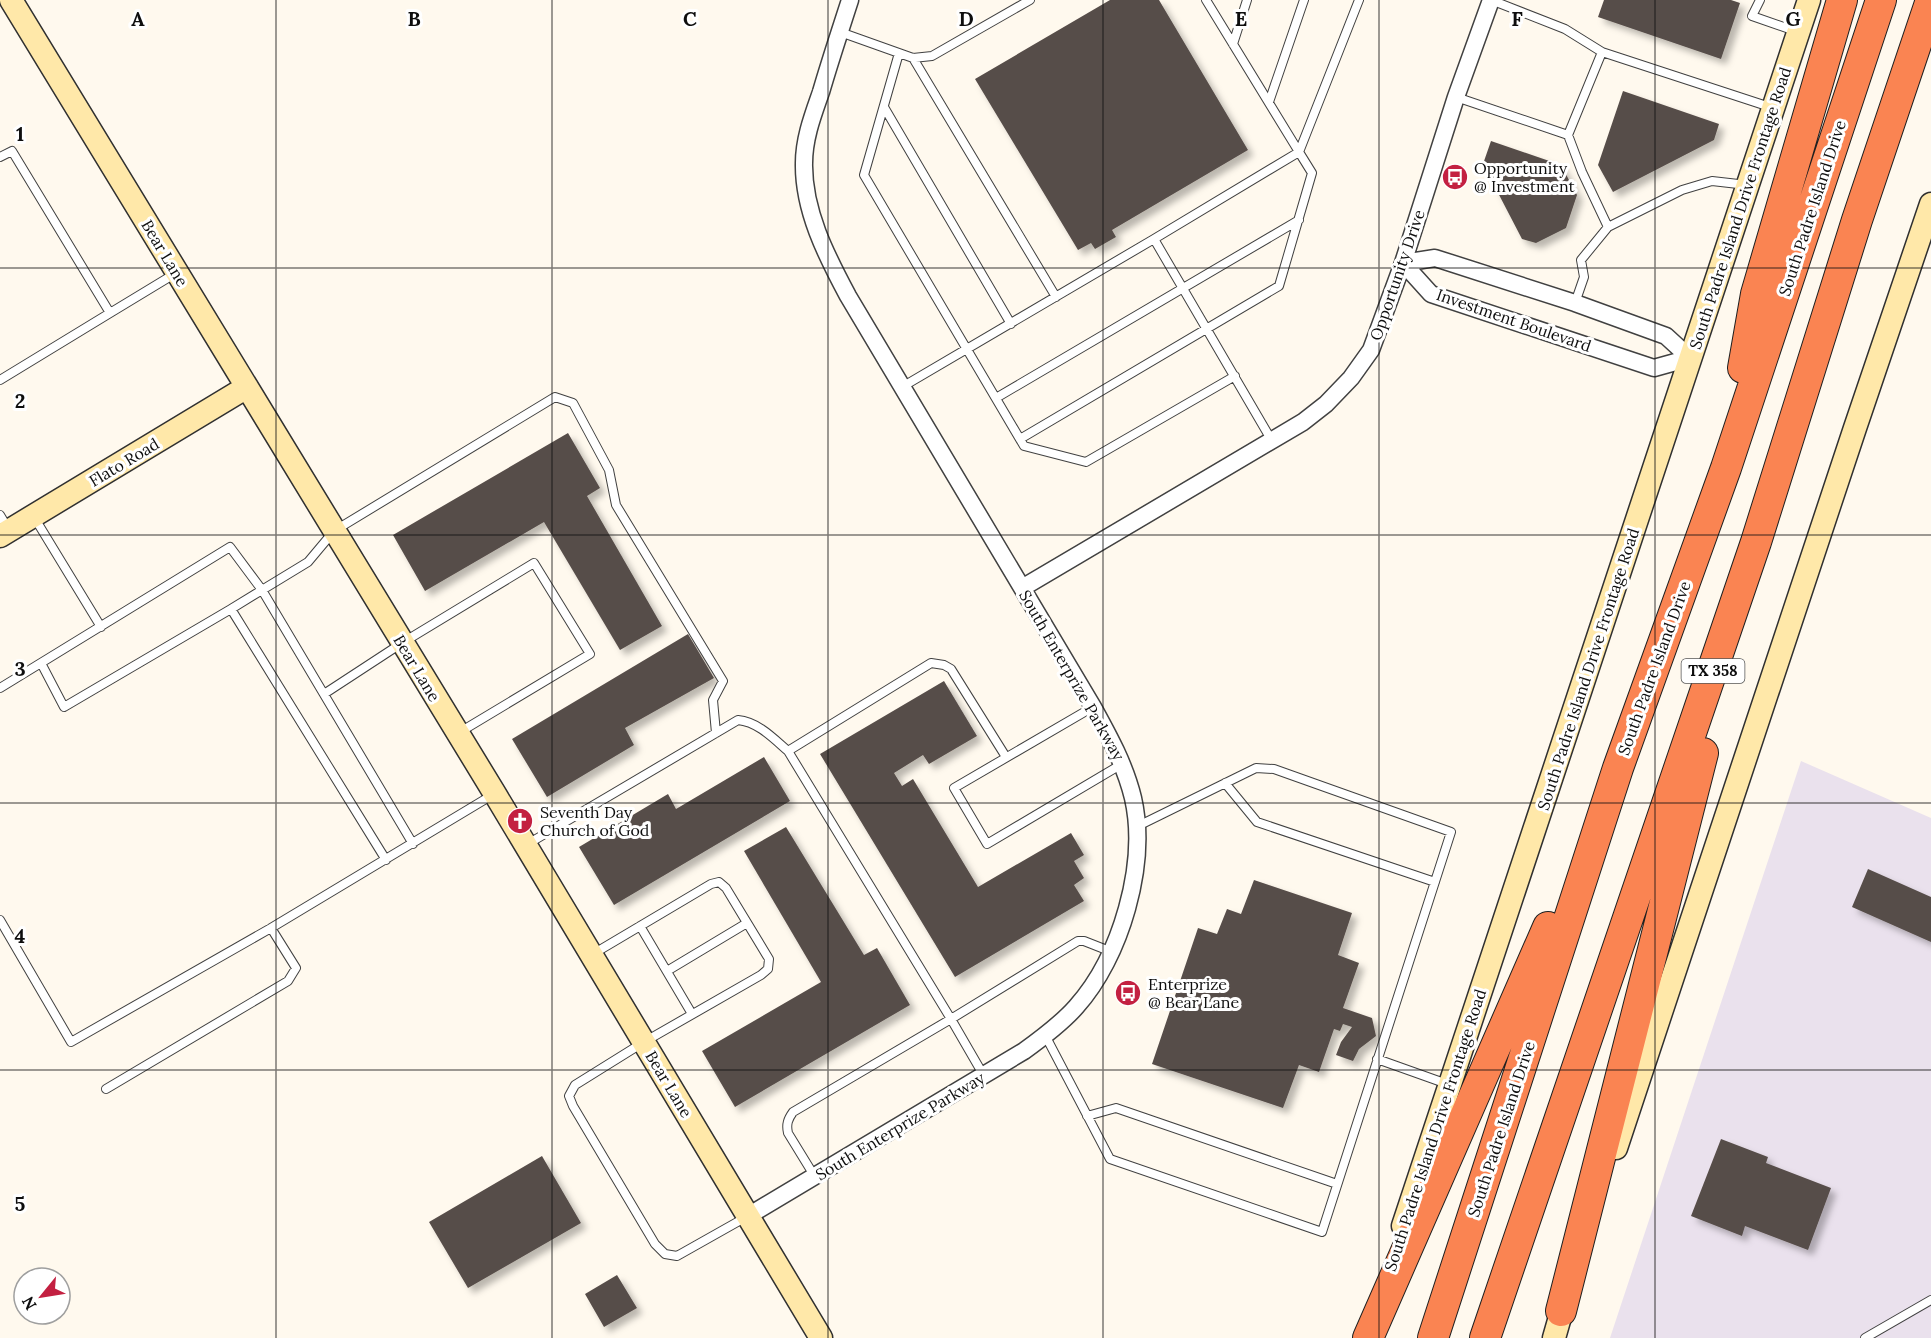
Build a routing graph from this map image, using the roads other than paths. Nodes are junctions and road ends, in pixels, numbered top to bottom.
1 (11, 0) edge
2 (850, 0) edge
3 (1030, 0) edge
4 (1206, 0) edge
5 (1247, 0) edge
6 (1304, 0) edge
7 (1359, 0) edge
8 (1491, 0) edge
9 (1760, 0) edge
10 (1809, 0) edge
11 (1842, 0) edge
12 (1881, 0) edge
13 (1931, 0) edge
14 (840, 32) junction
15 (1798, 33) junction
16 (1233, 44) junction
17 (1602, 52) junction
18 (899, 53) junction
19 (913, 58) junction
20 (1931, 64) edge
21 (1456, 97) junction
22 (1269, 102) junction
23 (884, 107) junction
24 (1773, 109) junction
25 (1568, 135) junction
26 (1299, 152) junction
27 (0, 157) edge
28 (1748, 185) junction
29 (1931, 204) edge
30 (1299, 220) junction
31 (1857, 220) junction
32 (1608, 227) junction
33 (1154, 239) junction
34 (1403, 263) junction
35 (177, 273) junction
36 (1184, 288) junction
37 (1056, 297) junction
38 (1575, 303) junction
39 (110, 313) junction
40 (1011, 324) junction
41 (1208, 330) junction
42 (967, 349) junction
43 (1690, 358) junction
44 (1235, 376) junction
45 (0, 380) edge
46 (247, 387) junction
47 (902, 387) junction
48 (996, 398) junction
49 (1020, 439) junction
50 (1272, 441) junction
51 (1726, 468) junction
52 (33, 516) junction
53 (3, 527) edge
54 (334, 531) junction
55 (1756, 542) junction
56 (1022, 588) junction
57 (262, 590) junction
58 (231, 609) junction
59 (101, 627) junction
60 (402, 643) junction
61 (41, 663) junction
62 (0, 688) edge
63 (324, 694) junction
64 (1093, 706) junction
65 (716, 733) junction
66 (457, 734) junction
67 (788, 751) junction
68 (1006, 757) junction
69 (1123, 764) junction
70 (1618, 768) junction
71 (1225, 783) junction
72 (495, 794) junction
73 (1138, 826) junction
74 (413, 844) junction
75 (525, 846) junction
76 (386, 860) junction
77 (1435, 882) junction
78 (0, 920) edge
79 (747, 923) junction
80 (640, 926) junction
81 (271, 928) junction
82 (1112, 952) junction
83 (591, 955) junction
84 (667, 971) junction
85 (692, 1014) junction
86 (951, 1019) junction
87 (1045, 1035) junction
88 (644, 1042) junction
89 (1377, 1059) junction
90 (984, 1076) junction
91 (1450, 1085) junction
92 (106, 1089) dead end
93 (1087, 1116) junction
94 (815, 1177) junction
95 (1337, 1184) junction
96 (748, 1216) junction
97 (1931, 1300) edge
98 (1558, 1325) edge
99 (821, 1338) edge
100 (1367, 1338) edge
101 (1432, 1338) edge
102 (1485, 1338) edge
103 (1865, 1338) edge

1 - 35 main road, Bear Lane
2 - 14 street, South Enterprize Parkway
3 - 19 lane
4 - 16 lane
5 - 16 lane
6 - 22 lane
7 - 26 lane
8 - 17 lane
8 - 21 street, Opportunity Drive
9 - 15 lane
10 - 15 main road, South Padre Island Drive Frontage Road
11 - 51 highway
12 - 51 highway, South Padre Island Drive / TX 358
13 - 31 highway, TX 358
14 - 18 lane
14 - 47 street, South Enterprize Parkway
15 - 24 main road, South Padre Island Drive Frontage Road
16 - 22 lane
17 - 24 lane
17 - 25 lane
18 - 19 lane
18 - 23 lane
19 - 37 lane
20 - 31 highway
21 - 25 lane
21 - 34 street, Opportunity Drive
22 - 26 lane
23 - 40 lane
23 - 42 lane
24 - 28 main road, South Padre Island Drive Frontage Road
25 - 32 lane
26 - 30 lane
26 - 33 lane
27 - 39 lane
28 - 32 lane
28 - 43 main road, South Padre Island Drive Frontage Road
29 - 98 main road
30 - 36 lane
30 - 41 lane
31 - 55 highway, TX 358
32 - 38 lane
33 - 36 lane
33 - 37 lane
34 - 38 street, Investment Boulevard
34 - 43 street, Investment Boulevard
34 - 50 street, Opportunity Drive
35 - 39 lane
35 - 46 main road, Bear Lane
36 - 41 lane
36 - 48 lane
37 - 40 lane
38 - 43 street, Investment Boulevard
39 - 45 lane
40 - 42 lane
41 - 44 lane
41 - 49 lane
42 - 47 lane
42 - 48 lane
43 - 91 main road, South Padre Island Drive Frontage Road
44 - 49 lane
44 - 50 lane
46 - 52 main road, Flato Road
46 - 54 main road, Bear Lane
47 - 56 street, South Enterprize Parkway
48 - 49 lane
50 - 56 street, Opportunity Drive
51 - 70 highway, South Padre Island Drive / TX 358
52 - 53 main road, Flato Road
52 - 59 lane
54 - 57 lane
54 - 60 main road, Bear Lane
54 - 65 lane
55 - 98 highway
55 - 102 highway, TX 358
56 - 64 street, South Enterprize Parkway
57 - 58 lane
57 - 59 lane
57 - 63 lane
58 - 61 lane
58 - 76 lane
59 - 61 lane
60 - 63 lane
60 - 66 main road, Bear Lane
60 - 66 lane
61 - 62 lane
63 - 74 lane
64 - 68 lane
64 - 69 street, South Enterprize Parkway
65 - 67 lane
65 - 75 lane
66 - 72 main road, Bear Lane
67 - 68 lane
67 - 86 lane
68 - 69 lane
69 - 73 street, South Enterprize Parkway
70 - 100 highway
70 - 101 highway, South Padre Island Drive / TX 358
71 - 73 lane
71 - 77 lane
71 - 77 lane
72 - 74 lane
72 - 75 main road, Bear Lane
73 - 82 street, South Enterprize Parkway
74 - 76 lane
75 - 83 main road, Bear Lane
76 - 81 lane
77 - 89 lane
78 - 81 lane
79 - 80 lane
79 - 84 lane
79 - 85 lane
80 - 83 lane
80 - 84 lane
81 - 92 lane
82 - 86 lane
82 - 87 street, South Enterprize Parkway
83 - 88 main road, Bear Lane
84 - 85 lane
85 - 88 lane
86 - 90 lane
86 - 94 lane
87 - 90 street, South Enterprize Parkway
87 - 93 lane
88 - 96 main road, Bear Lane
88 - 96 lane
89 - 91 lane
89 - 95 lane
90 - 94 street, South Enterprize Parkway
91 - 100 main road, South Padre Island Drive Frontage Road
93 - 95 lane
93 - 95 lane
94 - 96 street, South Enterprize Parkway
96 - 99 main road, Bear Lane
97 - 103 lane

